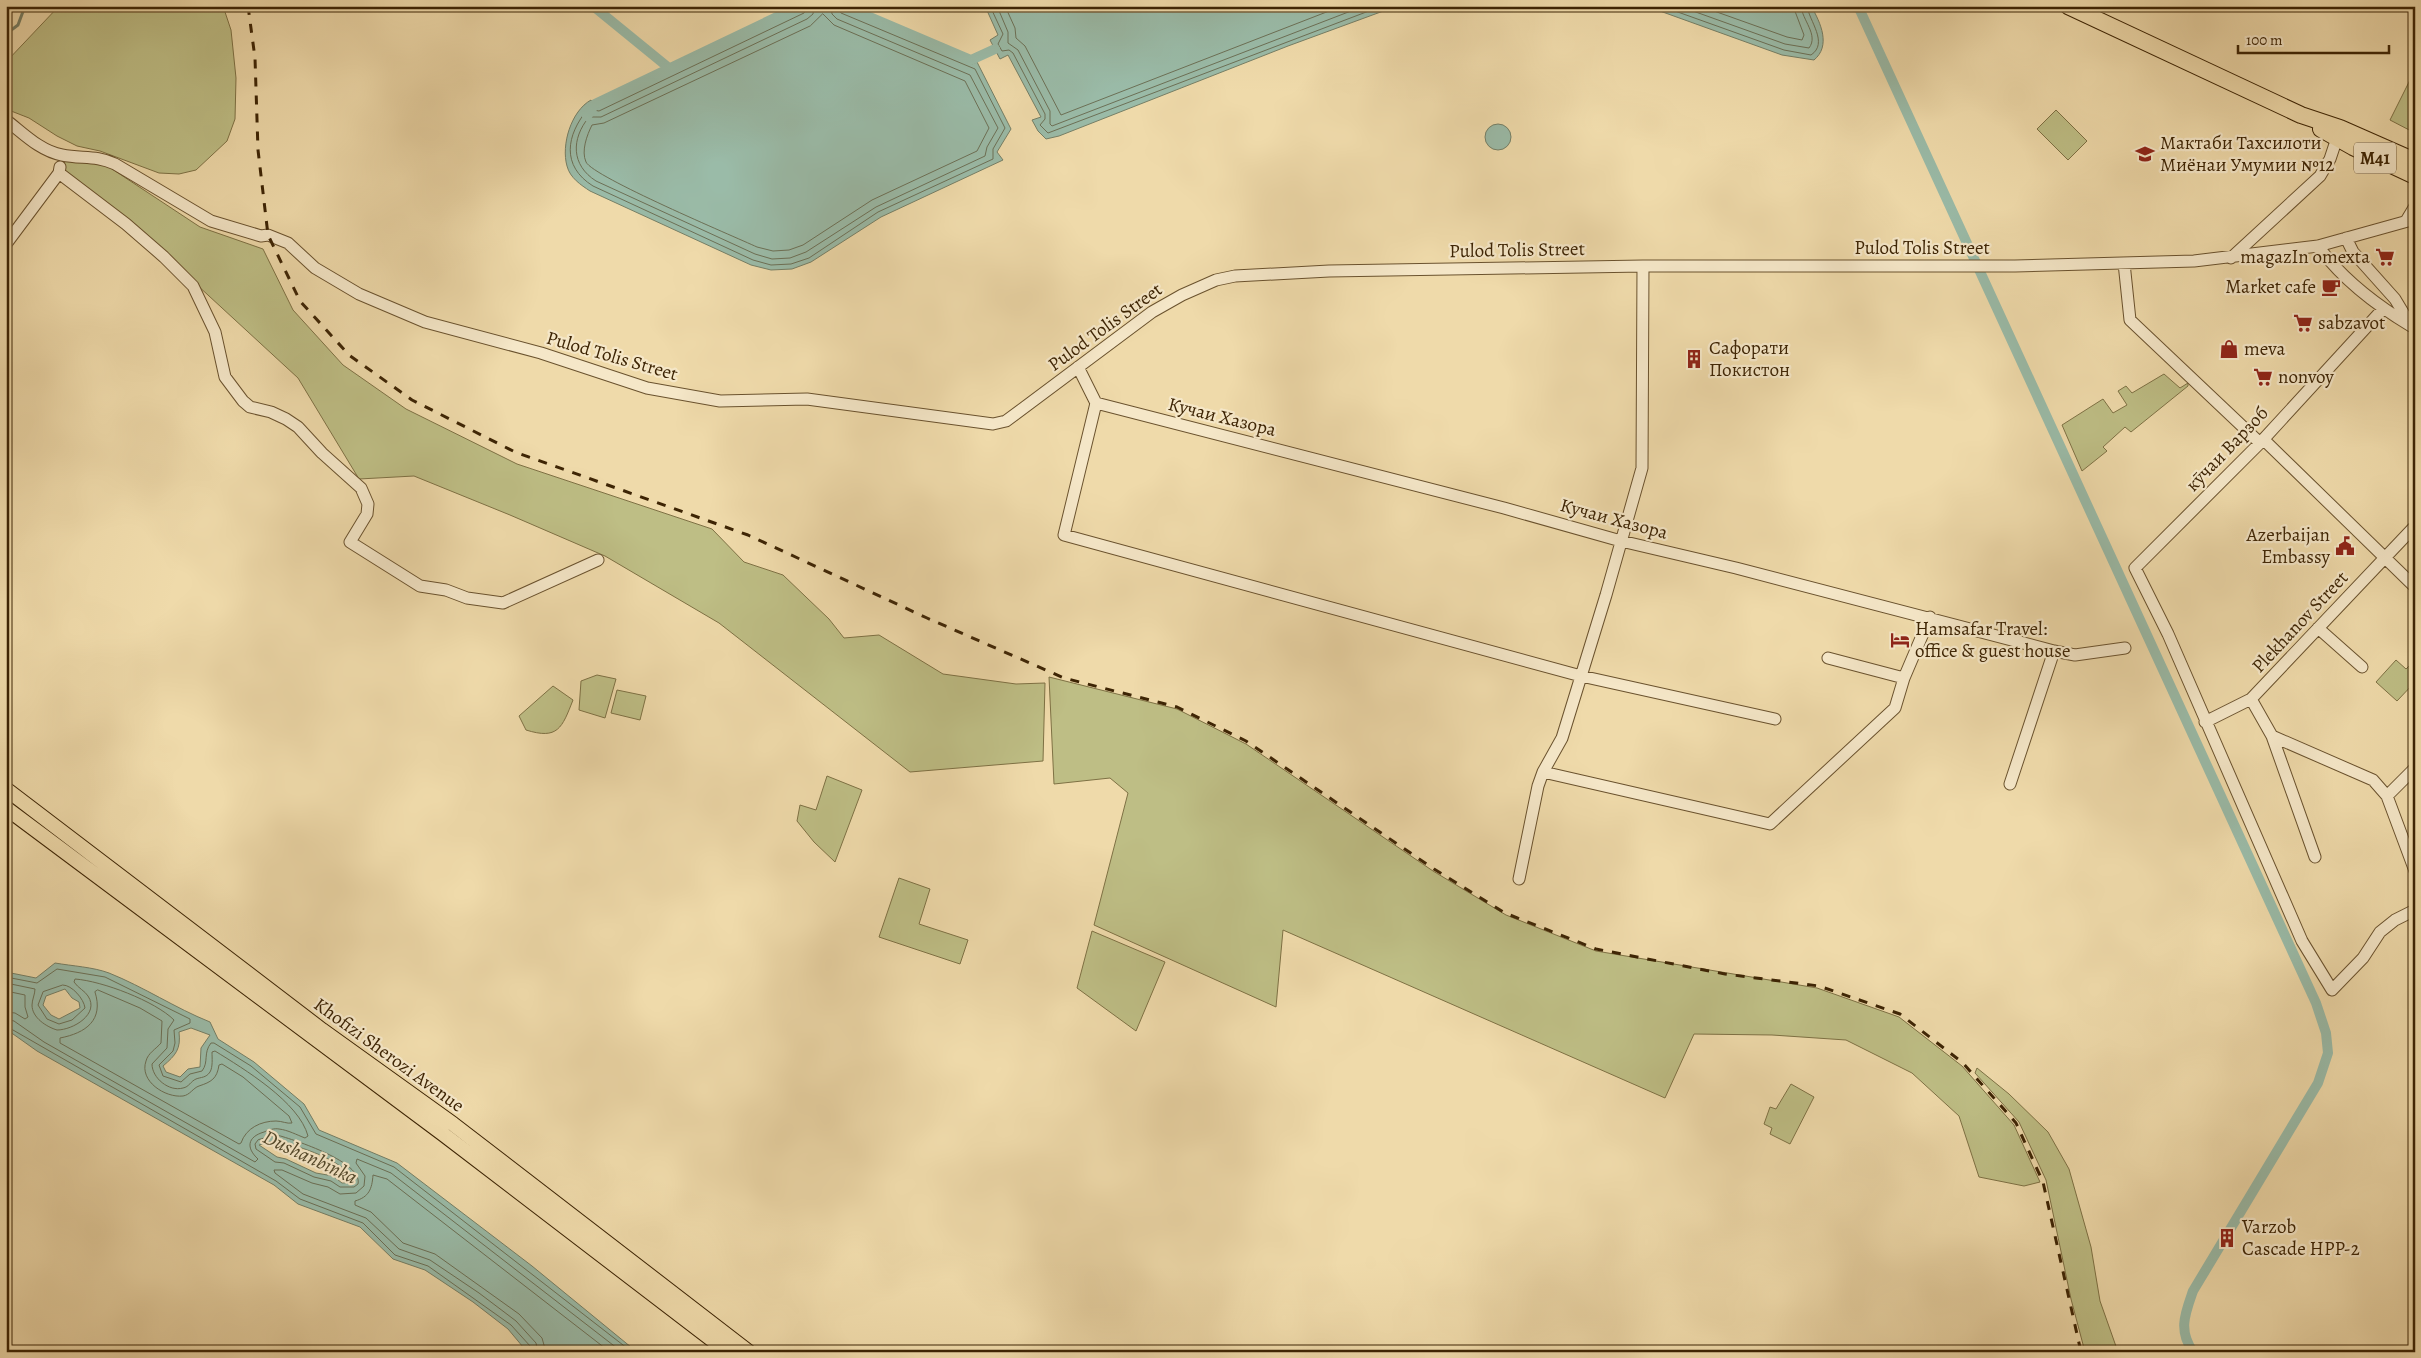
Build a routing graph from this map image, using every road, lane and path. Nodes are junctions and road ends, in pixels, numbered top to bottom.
1 (2068, 6) edge
2 (6, 120) edge
3 (2338, 133) junction
4 (62, 155) junction
5 (2415, 161) edge
6 (59, 172) junction
7 (2415, 176) edge
8 (2415, 206) edge
9 (2410, 220) edge
10 (2346, 238) junction
11 (6, 244) edge
12 (2318, 246) junction
13 (2232, 258) junction
14 (2124, 263) junction
15 (1643, 266) junction
16 (2383, 309) junction
17 (2413, 327) edge
18 (1078, 367) junction
19 (1096, 403) junction
20 (2261, 441) junction
21 (2415, 526) edge
22 (1621, 541) junction
23 (2384, 558) junction
24 (598, 560) dead end
25 (2415, 587) edge
26 (1930, 617) junction
27 (2318, 628) junction
28 (2125, 648) dead end
29 (2054, 651) junction
30 (1828, 658) dead end
31 (2362, 667) dead end
32 (1581, 676) junction
33 (1904, 678) junction
34 (2252, 699) junction
35 (1775, 719) dead end
36 (2205, 722) junction
37 (2272, 736) junction
38 (2415, 768) edge
39 (1543, 772) junction
40 (2010, 784) dead end
41 (6, 789) edge
42 (2387, 796) junction
43 (6, 808) edge
44 (2316, 857) dead end
45 (2415, 871) edge
46 (1519, 879) dead end
47 (2415, 910) edge
48 (728, 1352) edge
49 (748, 1352) edge

1 - 3 highway, M41
2 - 4 street, Pulod Tolis Street
3 - 5 highway
3 - 7 highway, M41
3 - 13 street
4 - 6 street
4 - 18 street, Pulod Tolis Street
6 - 11 street
6 - 24 street
8 - 9 street
9 - 10 street, Pulod Tolis Street
10 - 12 street, Pulod Tolis Street
10 - 17 street
12 - 13 street, Pulod Tolis Street
12 - 16 street
13 - 14 street, Pulod Tolis Street
14 - 15 street, Pulod Tolis Street
14 - 20 street
15 - 18 street, Pulod Tolis Street
15 - 22 street
16 - 17 street
16 - 20 street, кӯчаи Варзоб
18 - 19 street
19 - 22 street, Кучаи Хазора
19 - 32 street
20 - 23 street
20 - 36 street, кӯчаи Варзоб
21 - 23 street, Plekhanov Street
22 - 26 street, Кучаи Хазора
22 - 32 street
23 - 25 street
23 - 27 street, Plekhanov Street
26 - 29 street, Кучаи Хазора
26 - 33 street
27 - 31 street
27 - 34 street, Plekhanov Street
28 - 29 street, Кучаи Хазора
29 - 40 street
30 - 33 street
32 - 35 street
32 - 39 street
33 - 39 street
34 - 36 street
34 - 37 street
36 - 47 street
37 - 42 street
37 - 44 street
38 - 42 street
39 - 46 street
41 - 49 main road, Khofizi Sherozi Avenue
42 - 45 street
43 - 48 main road, Khofizi Sherozi Avenue

